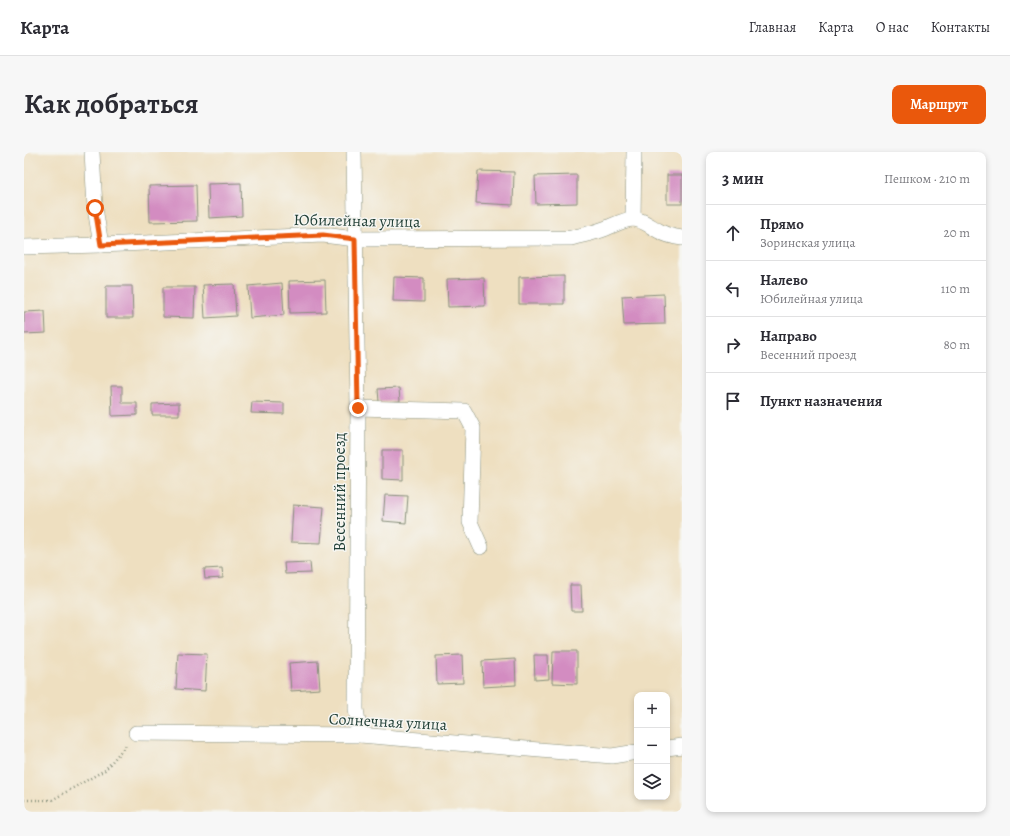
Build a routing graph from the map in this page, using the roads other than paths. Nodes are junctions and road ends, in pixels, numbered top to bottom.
1 (92, 152) edge
2 (354, 152) edge
3 (634, 152) edge
4 (633, 219) junction
5 (682, 238) edge
6 (355, 239) junction
7 (101, 245) junction
8 (24, 247) edge
9 (358, 408) junction
10 (481, 547) dead end
11 (136, 733) road end
12 (360, 735) junction
13 (682, 746) edge
14 (670, 748) edge
15 (634, 752) edge

1 - 7 street
2 - 6 street, Весенний проезд
3 - 4 street
4 - 5 street
4 - 6 street, Юбилейная улица
6 - 7 street, Юбилейная улица
6 - 9 street, Весенний проезд
7 - 8 street, Юбилейная улица
9 - 10 street
9 - 12 street, Весенний проезд
11 - 12 street, Солнечная улица
12 - 15 street, Солнечная улица
13 - 14 street

